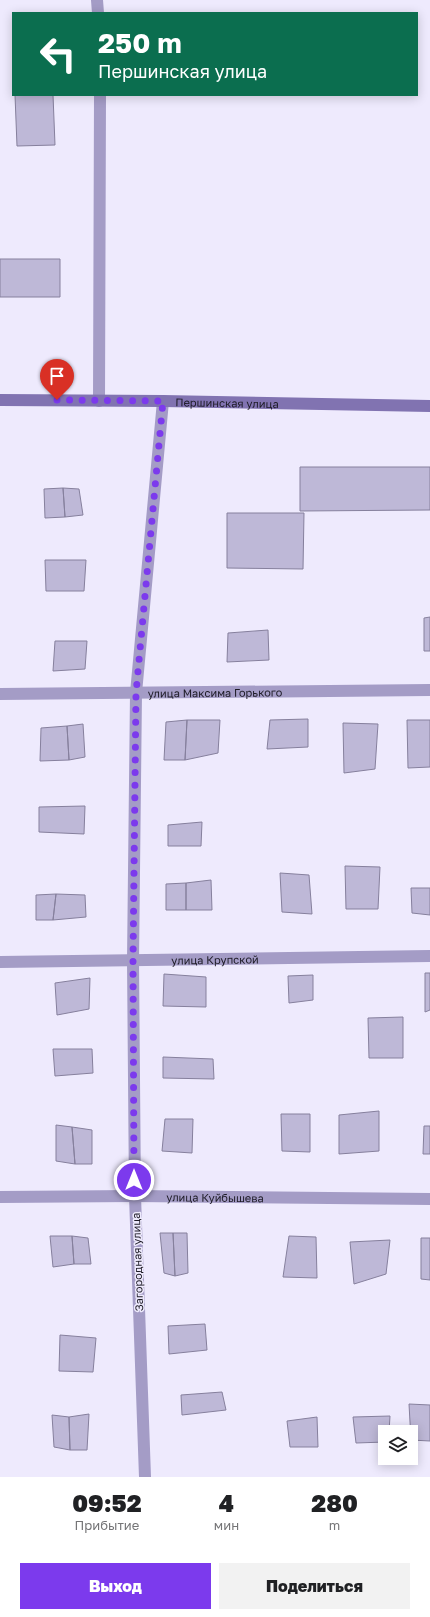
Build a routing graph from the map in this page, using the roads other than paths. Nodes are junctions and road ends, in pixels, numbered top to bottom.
1 (97, 0) edge
2 (98, 12) edge
3 (100, 96) edge
4 (0, 400) edge
5 (99, 401) junction
6 (163, 401) junction
7 (430, 406) edge
8 (430, 690) edge
9 (136, 693) junction
10 (0, 694) edge
11 (430, 956) edge
12 (133, 961) junction
13 (0, 962) edge
14 (135, 1196) junction
15 (0, 1197) edge
16 (430, 1199) edge
17 (145, 1477) edge

1 - 2 street
3 - 5 street
4 - 5 street, Першинская улица
5 - 6 street, Першинская улица
6 - 7 street, Першинская улица
6 - 9 street, Загородная улица
8 - 9 street, улица Максима Горького
9 - 10 street, улица Максима Горького
9 - 12 street, Загородная улица
11 - 12 street, улица Крупской
12 - 13 street, улица Крупской
12 - 14 street, Загородная улица
14 - 15 street, улица Куйбышева
14 - 16 street, улица Куйбышева
14 - 17 street, Загородная улица

